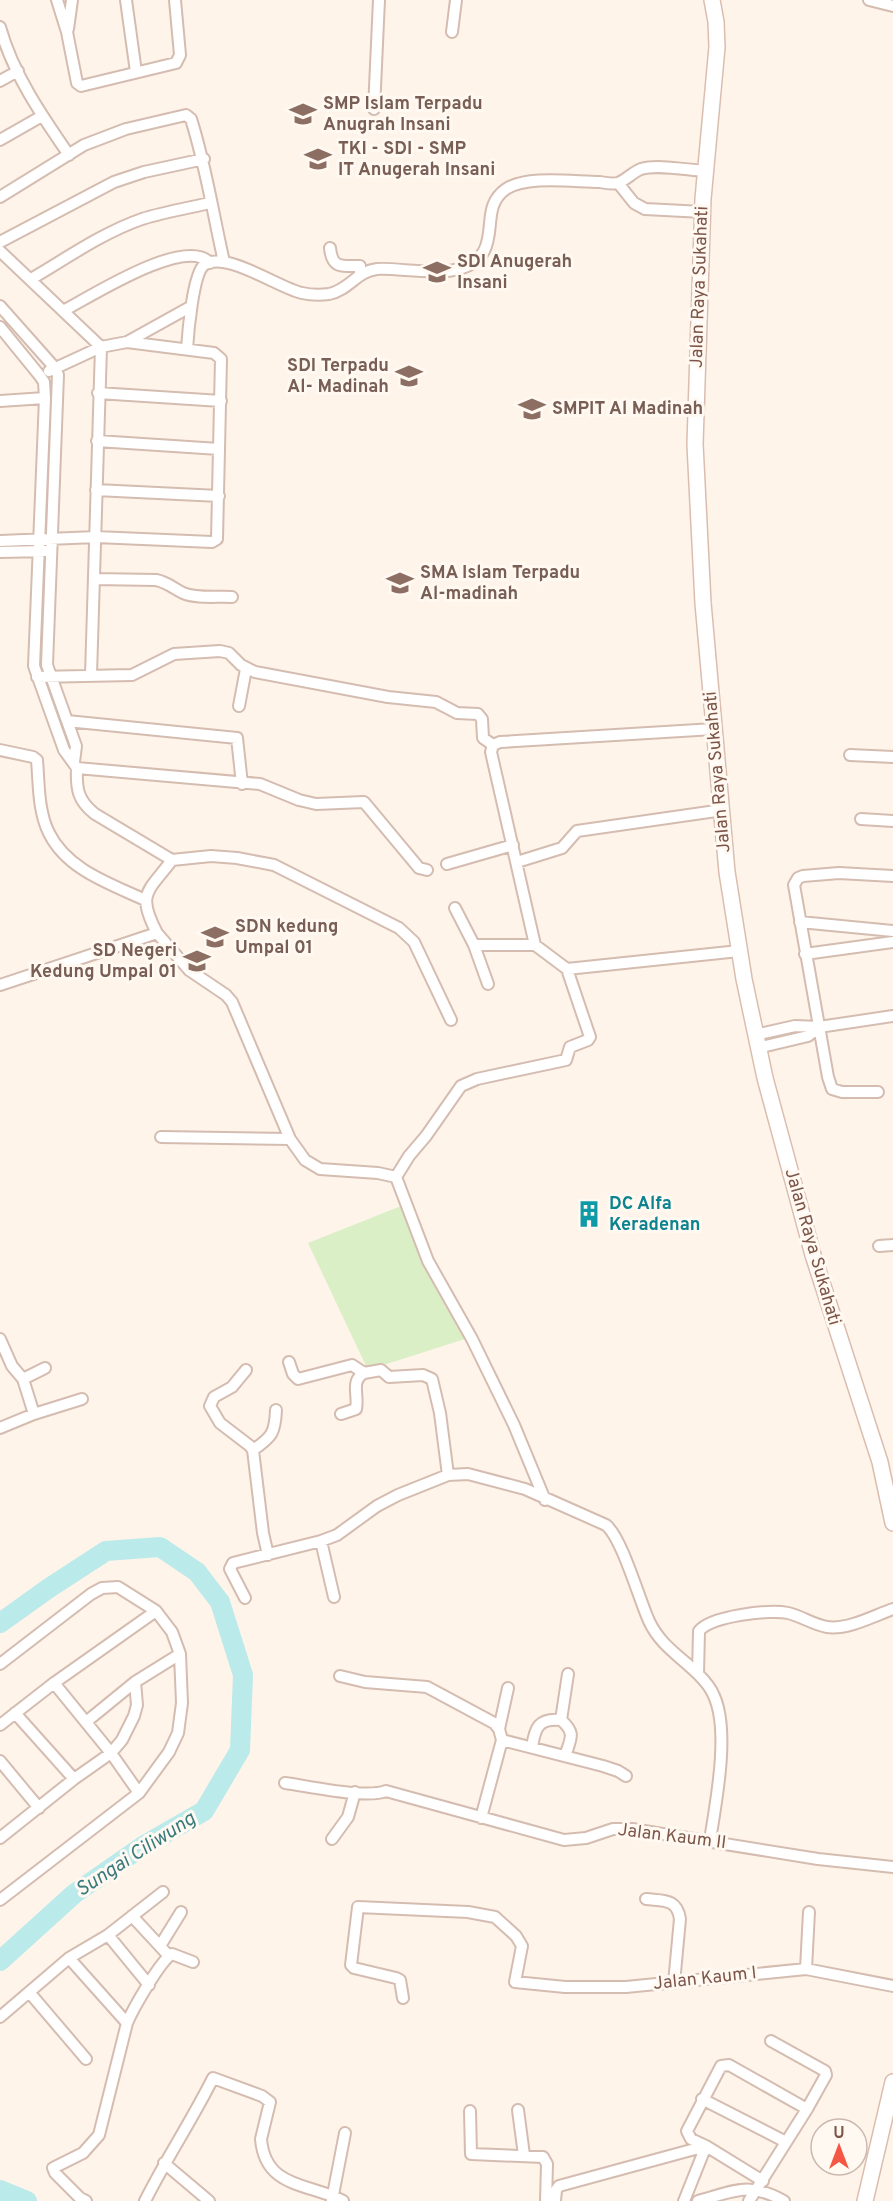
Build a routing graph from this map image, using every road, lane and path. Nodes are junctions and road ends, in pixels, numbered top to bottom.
1 (57, 0) edge
2 (72, 0) edge
3 (126, 0) edge
4 (175, 0) edge
5 (379, 0) edge
6 (456, 0) edge
7 (712, 0) edge
8 (868, 0) edge
9 (893, 6) edge
10 (0, 31) edge
11 (67, 32) junction
12 (452, 32) dead end
13 (18, 71) junction
14 (136, 72) junction
15 (0, 81) edge
16 (374, 109) dead end
17 (42, 116) junction
18 (0, 140) edge
19 (69, 155) junction
20 (204, 159) junction
21 (705, 171) junction
22 (618, 183) junction
23 (0, 197) edge
24 (210, 203) junction
25 (703, 212) junction
26 (0, 242) edge
27 (330, 248) dead end
28 (0, 251) edge
29 (224, 262) junction
30 (210, 263) junction
31 (360, 275) junction
32 (31, 279) junction
33 (0, 306) edge
34 (190, 307) junction
35 (63, 311) junction
36 (0, 327) edge
37 (127, 342) junction
38 (101, 347) junction
39 (187, 349) junction
40 (55, 368) junction
41 (40, 376) junction
42 (98, 393) junction
43 (45, 398) junction
44 (0, 400) edge
45 (221, 401) junction
46 (97, 441) junction
47 (219, 449) junction
48 (96, 490) junction
49 (219, 496) junction
50 (96, 537) junction
51 (0, 541) edge
52 (52, 545) junction
53 (39, 546) junction
54 (0, 552) edge
55 (94, 579) junction
56 (232, 597) dead end
57 (246, 669) junction
58 (91, 675) junction
59 (37, 677) junction
60 (51, 678) junction
61 (239, 706) dead end
62 (66, 721) junction
63 (714, 729) junction
64 (494, 745) junction
65 (0, 750) edge
66 (850, 755) dead end
67 (893, 757) edge
68 (76, 765) junction
69 (243, 784) junction
70 (723, 810) junction
71 (861, 819) dead end
72 (893, 821) edge
73 (513, 845) junction
74 (172, 860) junction
75 (517, 862) junction
76 (447, 864) dead end
77 (428, 870) dead end
78 (893, 876) edge
79 (145, 900) junction
80 (455, 908) dead end
81 (800, 922) junction
82 (893, 931) edge
83 (157, 933) junction
84 (893, 942) edge
85 (474, 945) junction
86 (535, 945) junction
87 (739, 951) junction
88 (805, 954) junction
89 (567, 969) junction
90 (488, 984) dead end
91 (0, 985) edge
92 (893, 1016) edge
93 (451, 1020) dead end
94 (819, 1027) junction
95 (756, 1042) junction
96 (878, 1092) dead end
97 (161, 1137) dead end
98 (290, 1139) junction
99 (396, 1177) junction
100 (893, 1245) edge
101 (879, 1246) dead end
102 (0, 1339) edge
103 (290, 1362) dead end
104 (45, 1368) dead end
105 (246, 1370) dead end
106 (364, 1372) junction
107 (23, 1379) junction
108 (82, 1399) dead end
109 (276, 1410) dead end
110 (34, 1414) junction
111 (341, 1414) dead end
112 (0, 1428) edge
113 (253, 1450) junction
114 (448, 1475) junction
115 (545, 1500) junction
116 (893, 1523) edge
117 (321, 1542) junction
118 (268, 1555) junction
119 (334, 1597) dead end
120 (245, 1598) dead end
121 (893, 1609) edge
122 (156, 1611) junction
123 (180, 1654) junction
124 (0, 1664) edge
125 (568, 1674) dead end
126 (698, 1674) junction
127 (340, 1676) dead end
128 (135, 1682) junction
129 (54, 1683) junction
130 (507, 1688) dead end
131 (15, 1713) junction
132 (561, 1720) junction
133 (86, 1722) junction
134 (0, 1725) edge
135 (500, 1734) junction
136 (532, 1748) junction
137 (111, 1753) junction
138 (566, 1756) junction
139 (0, 1761) edge
140 (626, 1776) dead end
141 (74, 1779) junction
142 (285, 1783) dead end
143 (355, 1792) junction
144 (139, 1793) junction
145 (39, 1808) junction
146 (481, 1818) junction
147 (1, 1836) edge
148 (332, 1839) dead end
149 (710, 1840) junction
150 (893, 1867) edge
151 (163, 1892) dead end
152 (646, 1899) dead end
153 (0, 1900) edge
154 (181, 1912) dead end
155 (809, 1912) dead end
156 (132, 1916) junction
157 (108, 1935) junction
158 (160, 1946) junction
159 (169, 1956) junction
160 (69, 1958) junction
161 (193, 1962) dead end
162 (806, 1969) junction
163 (674, 1983) junction
164 (149, 1985) junction
165 (893, 1986) edge
166 (29, 1992) junction
167 (403, 1998) dead end
168 (0, 2017) edge
169 (127, 2023) junction
170 (771, 2041) dead end
171 (86, 2059) dead end
172 (893, 2082) edge
173 (702, 2099) junction
174 (807, 2109) junction
175 (518, 2110) dead end
176 (470, 2111) dead end
177 (345, 2133) dead end
178 (786, 2142) junction
179 (706, 2146) junction
180 (524, 2155) junction
181 (164, 2163) junction
182 (761, 2185) junction
183 (336, 2199) edge
184 (86, 2201) edge
185 (145, 2201) edge
186 (209, 2201) edge
187 (546, 2201) edge
188 (555, 2201) edge
189 (684, 2201) edge
190 (698, 2201) edge
191 (749, 2201) edge
192 (784, 2201) edge
193 (865, 2201) edge

1 - 11 street
2 - 11 street
3 - 14 street
4 - 14 street
5 - 16 street
6 - 12 street
7 - 21 main road, Jalan Raya Sukahati
8 - 9 street
10 - 13 street
11 - 14 street
13 - 15 street
13 - 17 street
17 - 18 street
17 - 19 street
19 - 20 street
19 - 23 street
20 - 24 street
20 - 26 street
21 - 22 street
21 - 25 main road, Jalan Raya Sukahati
22 - 25 street
22 - 31 street
24 - 29 street
24 - 32 street
25 - 63 main road, Jalan Raya Sukahati
27 - 31 street
28 - 32 street
29 - 30 street
29 - 31 street
30 - 34 street
30 - 35 street
32 - 35 street
33 - 40 street
34 - 37 street
34 - 39 street
35 - 38 street
36 - 41 street
37 - 38 street
37 - 39 street
38 - 40 street
38 - 42 street
39 - 45 street
40 - 41 street
40 - 52 street
41 - 43 street
42 - 45 street
42 - 46 street
43 - 44 street
43 - 53 street
45 - 47 street
46 - 47 street
46 - 48 street
47 - 49 street
48 - 49 street
48 - 50 street
49 - 50 street
50 - 52 street
50 - 55 street
51 - 53 street
52 - 53 street
52 - 60 street
53 - 54 street
53 - 59 street
55 - 56 street
55 - 58 street
57 - 58 street
57 - 61 street
57 - 64 street
58 - 60 street
59 - 60 street
59 - 68 street
60 - 62 street
62 - 68 street
62 - 69 street
63 - 64 street
63 - 70 main road, Jalan Raya Sukahati
64 - 73 street
65 - 79 street
66 - 67 street
68 - 69 street
68 - 74 street
69 - 77 street
70 - 75 street
70 - 87 main road, Jalan Raya Sukahati
71 - 72 street
73 - 75 street
73 - 76 street
74 - 79 street
74 - 93 street
75 - 86 street
78 - 81 street
79 - 83 street
80 - 85 street
81 - 82 street
81 - 88 street
83 - 91 street
83 - 98 street
84 - 88 street
85 - 86 street
85 - 90 street
86 - 89 street
87 - 89 street
87 - 95 main road, Jalan Raya Sukahati
88 - 94 street
89 - 99 street
92 - 94 street
94 - 95 street
94 - 96 street
95 - 116 main road, Jalan Raya Sukahati
97 - 98 street
98 - 99 street
99 - 115 street
100 - 101 street
102 - 107 street
103 - 106 street
104 - 107 street
105 - 113 street
106 - 111 street
106 - 114 street
107 - 110 street
108 - 110 street
109 - 113 street
110 - 112 street
113 - 118 street
114 - 115 street
114 - 117 street
115 - 126 street
117 - 118 street
117 - 119 street
118 - 120 street
121 - 126 street
122 - 123 street
122 - 124 street
122 - 129 street
123 - 128 street
123 - 144 street
125 - 132 street
126 - 149 street
127 - 135 street
128 - 133 street
128 - 137 street
129 - 131 street
129 - 133 street
130 - 135 street
131 - 134 street
131 - 141 street
132 - 136 street
132 - 138 street
133 - 137 street
135 - 136 street
135 - 146 street
136 - 138 street
137 - 141 street
137 - 144 street
138 - 140 street
139 - 145 street
141 - 145 street
142 - 143 street, Jalan Kaum II
143 - 146 street, Jalan Kaum II
143 - 148 street
144 - 153 street
145 - 147 street
146 - 149 street, Jalan Kaum II
149 - 150 street, Jalan Kaum II
151 - 156 street
152 - 163 street
154 - 158 street
155 - 162 street
156 - 157 street
156 - 158 street
157 - 160 street
157 - 164 street
158 - 159 street
159 - 161 street
159 - 164 street
160 - 166 street
160 - 169 street
162 - 163 street, Jalan Kaum I
162 - 165 street, Jalan Kaum I
163 - 167 street, Jalan Kaum I
164 - 169 street
166 - 168 street
166 - 171 street
169 - 184 street
170 - 174 street
172 - 193 main road
173 - 174 street
173 - 178 street
173 - 179 street
174 - 178 street
175 - 180 street
176 - 180 street
177 - 183 street
178 - 182 street
179 - 182 street
179 - 188 street
179 - 189 street
180 - 187 street
181 - 183 street
181 - 185 street
181 - 186 street
182 - 190 street
182 - 191 street
182 - 192 street

